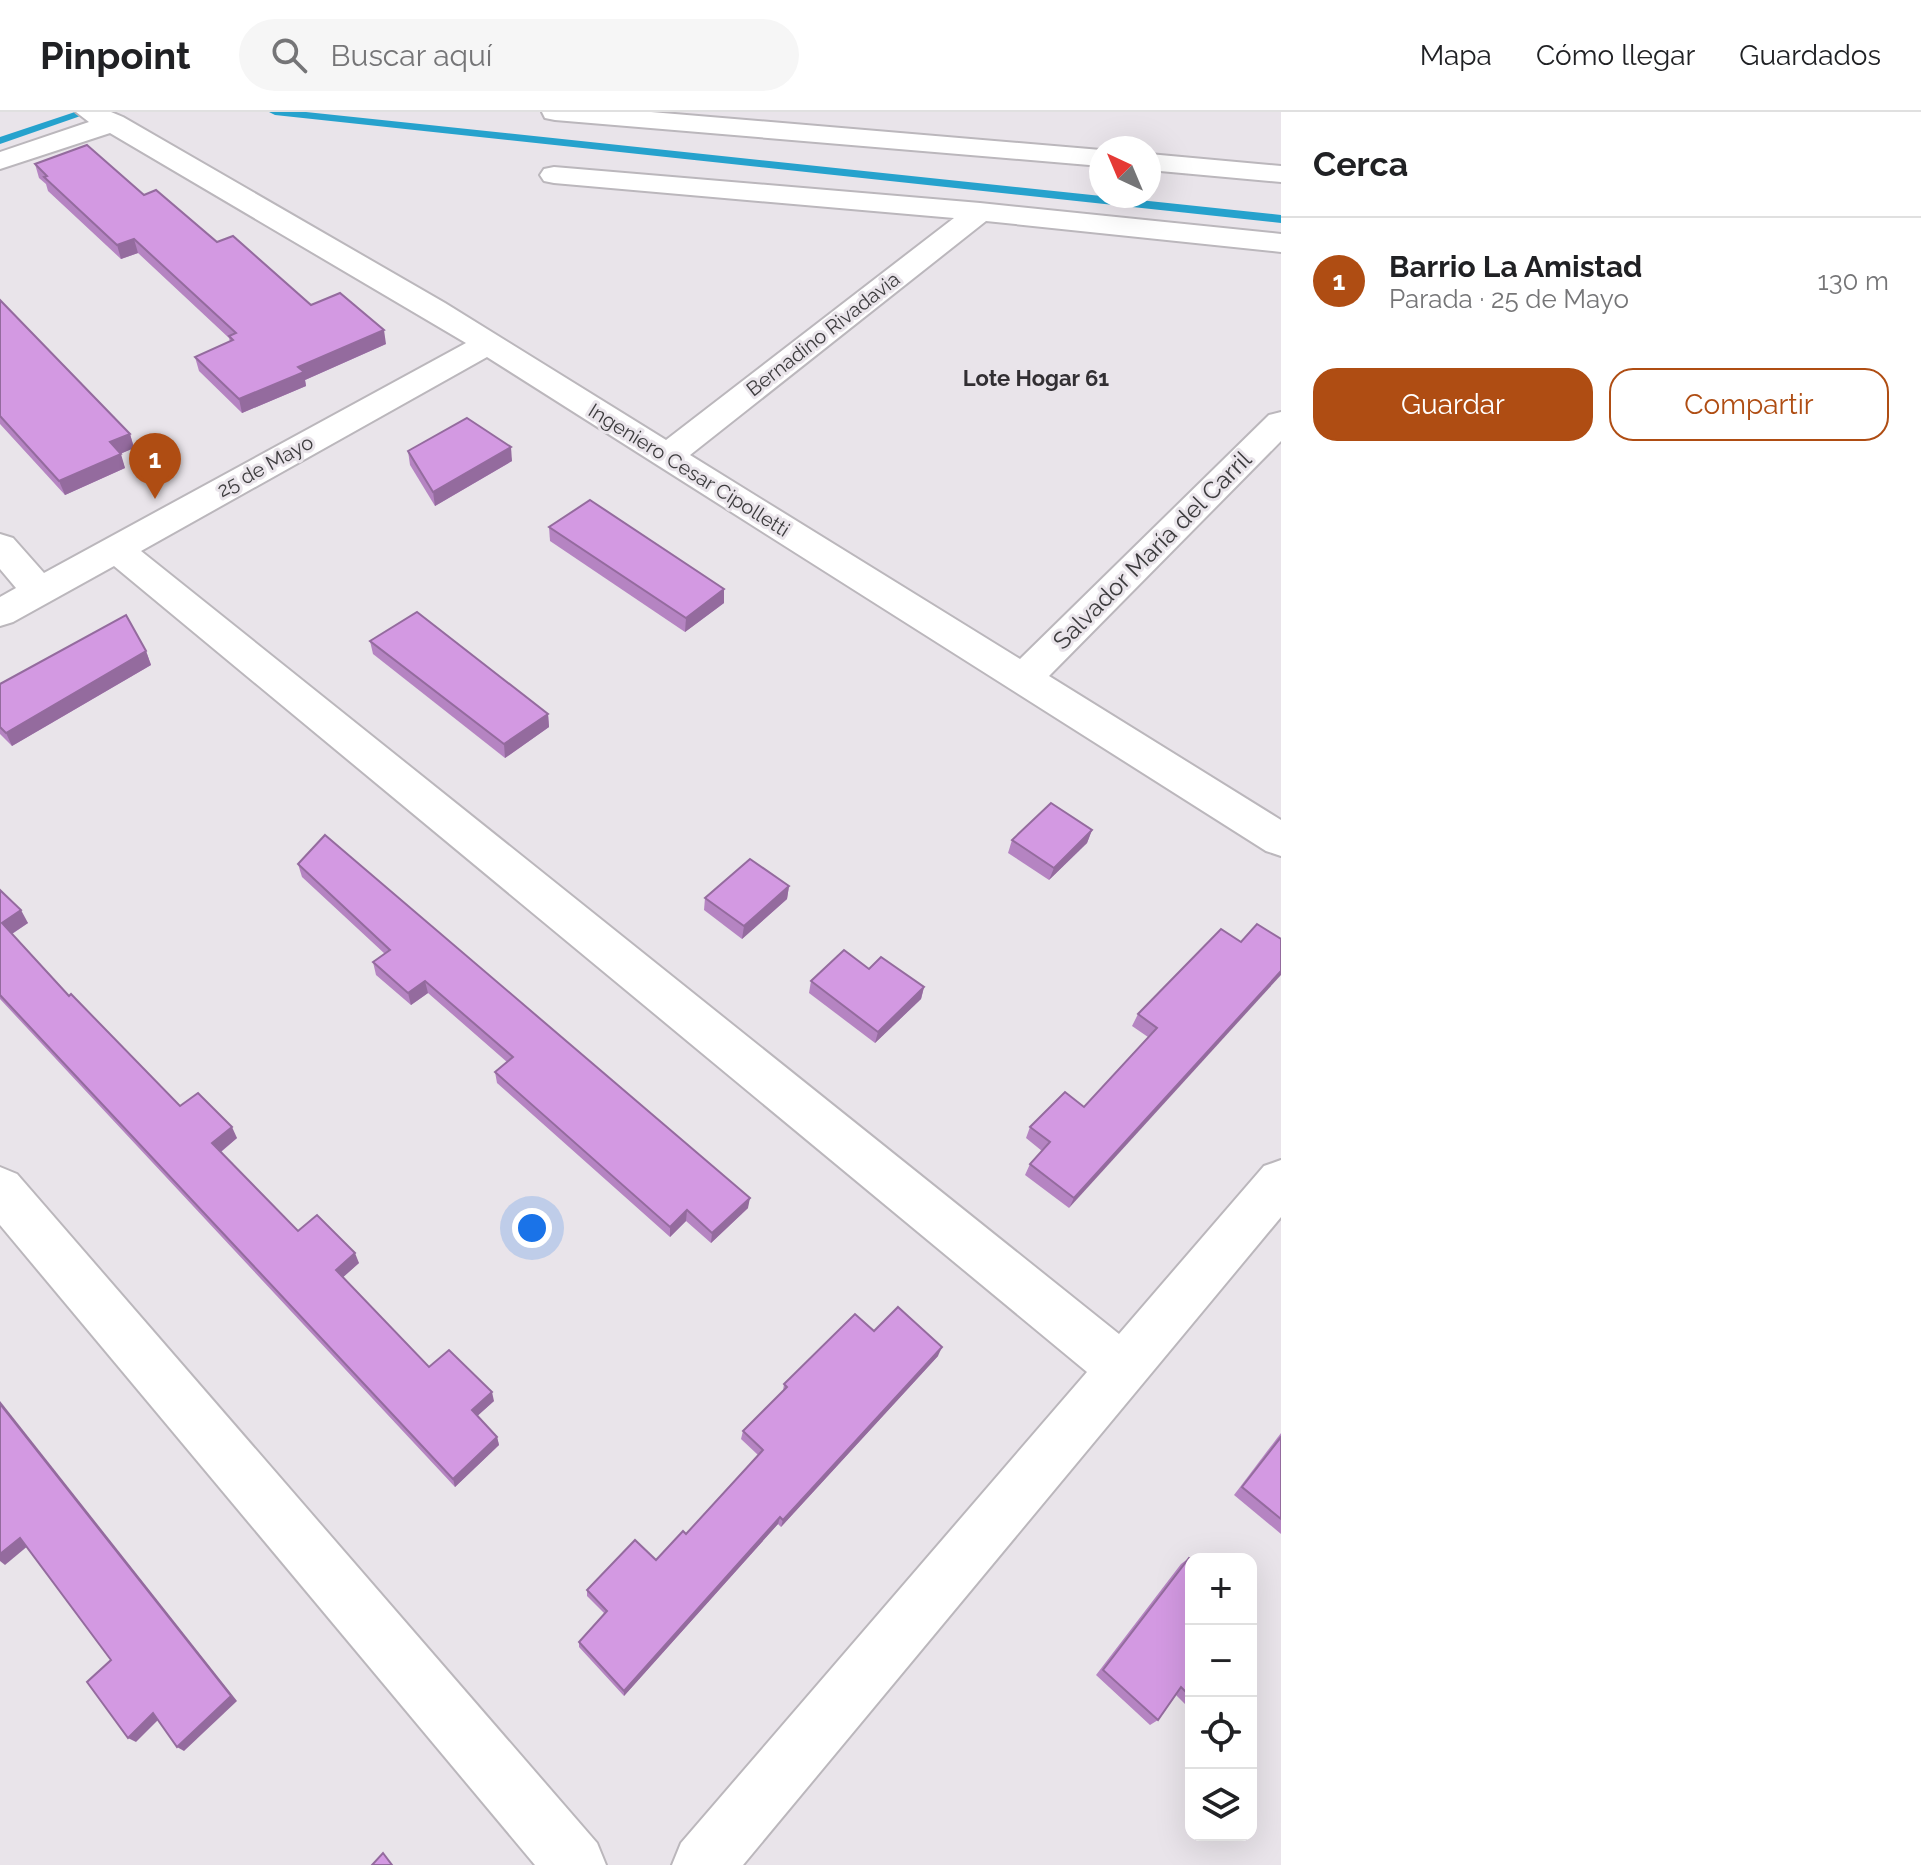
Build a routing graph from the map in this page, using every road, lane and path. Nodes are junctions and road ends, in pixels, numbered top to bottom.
1 (555, 112) edge
2 (896, 112) edge
3 (97, 116) edge
4 (857, 137) junction
5 (1089, 157) edge
6 (0, 161) edge
7 (1161, 163) edge
8 (1281, 174) edge
9 (554, 175) dead end
10 (980, 212) junction
11 (1281, 243) edge
12 (488, 344) junction
13 (1281, 422) edge
14 (667, 456) junction
15 (0, 546) edge
16 (116, 549) junction
17 (39, 591) junction
18 (0, 613) edge
19 (1023, 679) junction
20 (1281, 840) edge
21 (1281, 1181) edge
22 (0, 1189) edge
23 (1122, 1369) junction
24 (575, 1865) edge
25 (703, 1865) edge

1 - 4 street
2 - 4 street
3 - 6 street
3 - 12 street, Ingeniero Cesar Cipolletti
4 - 5 street
7 - 8 street
9 - 10 street
10 - 11 street
10 - 14 street, Bernadino Rivadavia
12 - 14 street, Ingeniero Cesar Cipolletti
12 - 16 street, 25 de Mayo
13 - 19 street, Salvador María del Carril
14 - 19 street, Ingeniero Cesar Cipolletti
15 - 17 street
16 - 17 street, 25 de Mayo
16 - 23 street
17 - 18 street, 25 de Mayo
19 - 20 street, Ingeniero Cesar Cipolletti
21 - 23 street
22 - 24 street
23 - 25 street

